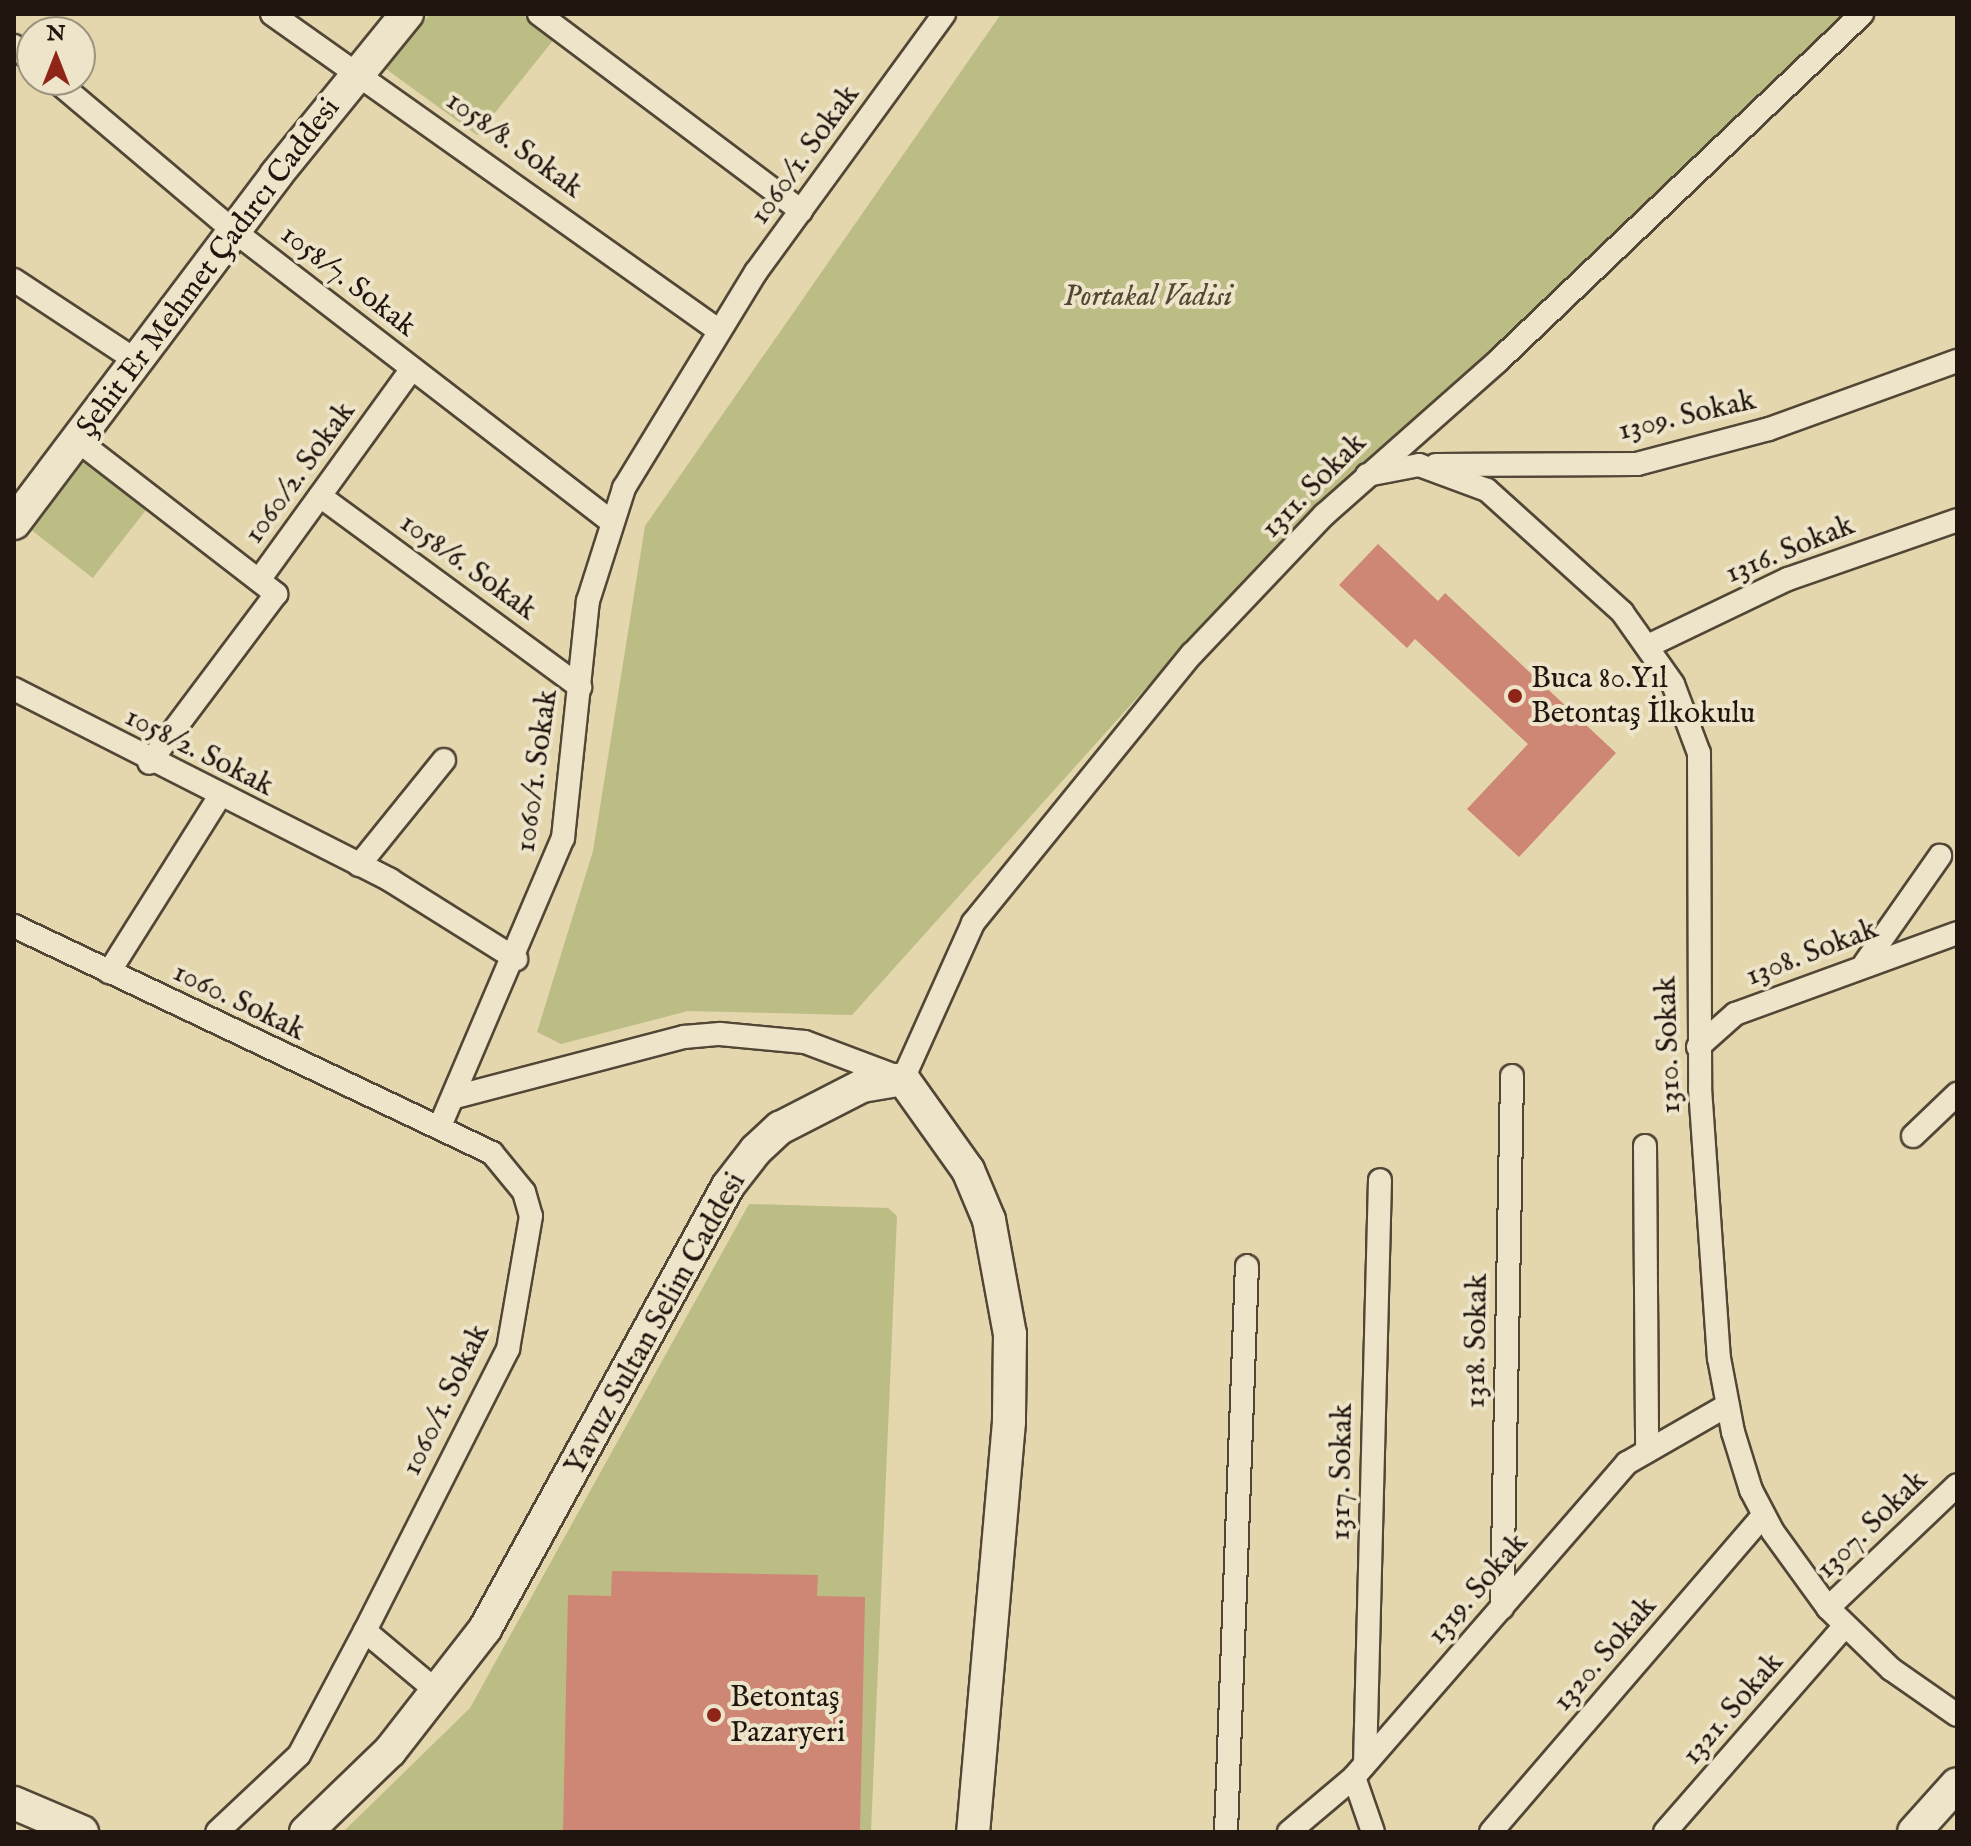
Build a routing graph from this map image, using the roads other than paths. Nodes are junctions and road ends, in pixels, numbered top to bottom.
1 (272, 14) edge
2 (407, 14) edge
3 (539, 14) edge
4 (1862, 14) edge
5 (935, 17) edge
6 (361, 72) junction
7 (74, 96) edge
8 (801, 211) junction
9 (234, 231) junction
10 (14, 280) edge
11 (718, 330) junction
12 (137, 361) junction
13 (1957, 361) edge
14 (412, 369) junction
15 (77, 440) junction
16 (1419, 465) junction
17 (1367, 475) junction
18 (320, 496) junction
19 (1957, 520) edge
20 (611, 521) junction
21 (14, 523) edge
22 (259, 580) junction
23 (1650, 645) junction
24 (580, 687) junction
25 (14, 689) edge
26 (444, 760) dead end
27 (149, 763) junction
28 (219, 797) junction
29 (1940, 856) dead end
30 (359, 865) junction
31 (14, 926) edge
32 (1957, 933) edge
33 (516, 959) junction
34 (1865, 963) junction
35 (109, 972) junction
36 (1698, 1047) junction
37 (1512, 1076) dead end
38 (903, 1079) junction
39 (1957, 1094) edge
40 (455, 1097) junction
41 (440, 1126) junction
42 (1913, 1136) dead end
43 (1645, 1146) dead end
44 (1380, 1180) dead end
45 (1247, 1266) dead end
46 (1728, 1405) junction
47 (1647, 1451) junction
48 (1957, 1485) edge
49 (1764, 1515) junction
50 (1502, 1608) junction
51 (1828, 1608) junction
52 (1845, 1626) junction
53 (365, 1631) junction
54 (439, 1693) junction
55 (1957, 1715) edge
56 (1359, 1771) junction
57 (1957, 1784) edge
58 (14, 1803) edge
59 (69, 1830) edge
60 (217, 1832) edge
61 (306, 1832) edge
62 (973, 1832) edge
63 (1226, 1832) edge
64 (1289, 1832) edge
65 (1373, 1832) edge
66 (1491, 1832) edge
67 (1665, 1832) edge
68 (1914, 1832) edge

1 - 6 street, 1058/8. Sokak
2 - 6 street, Şehit Er Mehmet Çadırcı Caddesi
3 - 8 street
4 - 17 street, 1311. Sokak
5 - 8 street, 1060/1. Sokak
6 - 9 street, Şehit Er Mehmet Çadırcı Caddesi
6 - 11 street, 1058/8. Sokak
7 - 9 street, 1058/7. Sokak
8 - 11 street, 1060/1. Sokak
9 - 12 street, Şehit Er Mehmet Çadırcı Caddesi
9 - 14 street, 1058/7. Sokak
10 - 12 street
11 - 20 street, 1060/1. Sokak
12 - 15 street, Şehit Er Mehmet Çadırcı Caddesi
13 - 16 street, 1309. Sokak
14 - 18 street, 1060/2. Sokak
14 - 20 street, 1058/7. Sokak
15 - 21 street, Şehit Er Mehmet Çadırcı Caddesi
15 - 22 street
16 - 17 street
16 - 23 street, 1310. Sokak
17 - 38 street, 1311. Sokak
18 - 22 street, 1060/2. Sokak
18 - 24 street, 1058/6. Sokak
19 - 23 street, 1316. Sokak
20 - 24 street, 1060/1. Sokak
22 - 27 street, 1060/2. Sokak
23 - 36 street, 1310. Sokak
24 - 33 street, 1060/1. Sokak
25 - 27 street, 1058/2. Sokak
26 - 30 street
27 - 28 street, 1058/2. Sokak
28 - 30 street, 1058/2. Sokak
28 - 35 street
29 - 34 street
30 - 33 street, 1058/2. Sokak
31 - 35 street, 1060. Sokak
32 - 34 street, 1308. Sokak
33 - 40 street, 1060/1. Sokak
34 - 36 street, 1308. Sokak
35 - 41 street, 1060. Sokak
36 - 46 street, 1310. Sokak
37 - 50 street, 1318. Sokak
38 - 40 street
38 - 54 street, Yavuz Sultan Selim Caddesi
38 - 62 street
39 - 42 street
40 - 41 street, 1060/1. Sokak
41 - 53 street, 1060/1. Sokak
43 - 47 street
44 - 56 street, 1317. Sokak
45 - 63 street
46 - 47 street, 1319. Sokak
46 - 49 street, 1310. Sokak
47 - 50 street, 1319. Sokak
48 - 51 street, 1307. Sokak
49 - 51 street, 1310. Sokak
49 - 66 street, 1320. Sokak
50 - 56 street, 1319. Sokak
51 - 52 street, 1310. Sokak
52 - 55 street, 1310. Sokak
52 - 67 street, 1321. Sokak
53 - 54 street
53 - 60 street, 1060/1. Sokak
54 - 61 street, Yavuz Sultan Selim Caddesi
56 - 64 street, 1319. Sokak
56 - 65 street
57 - 68 street
58 - 59 street

